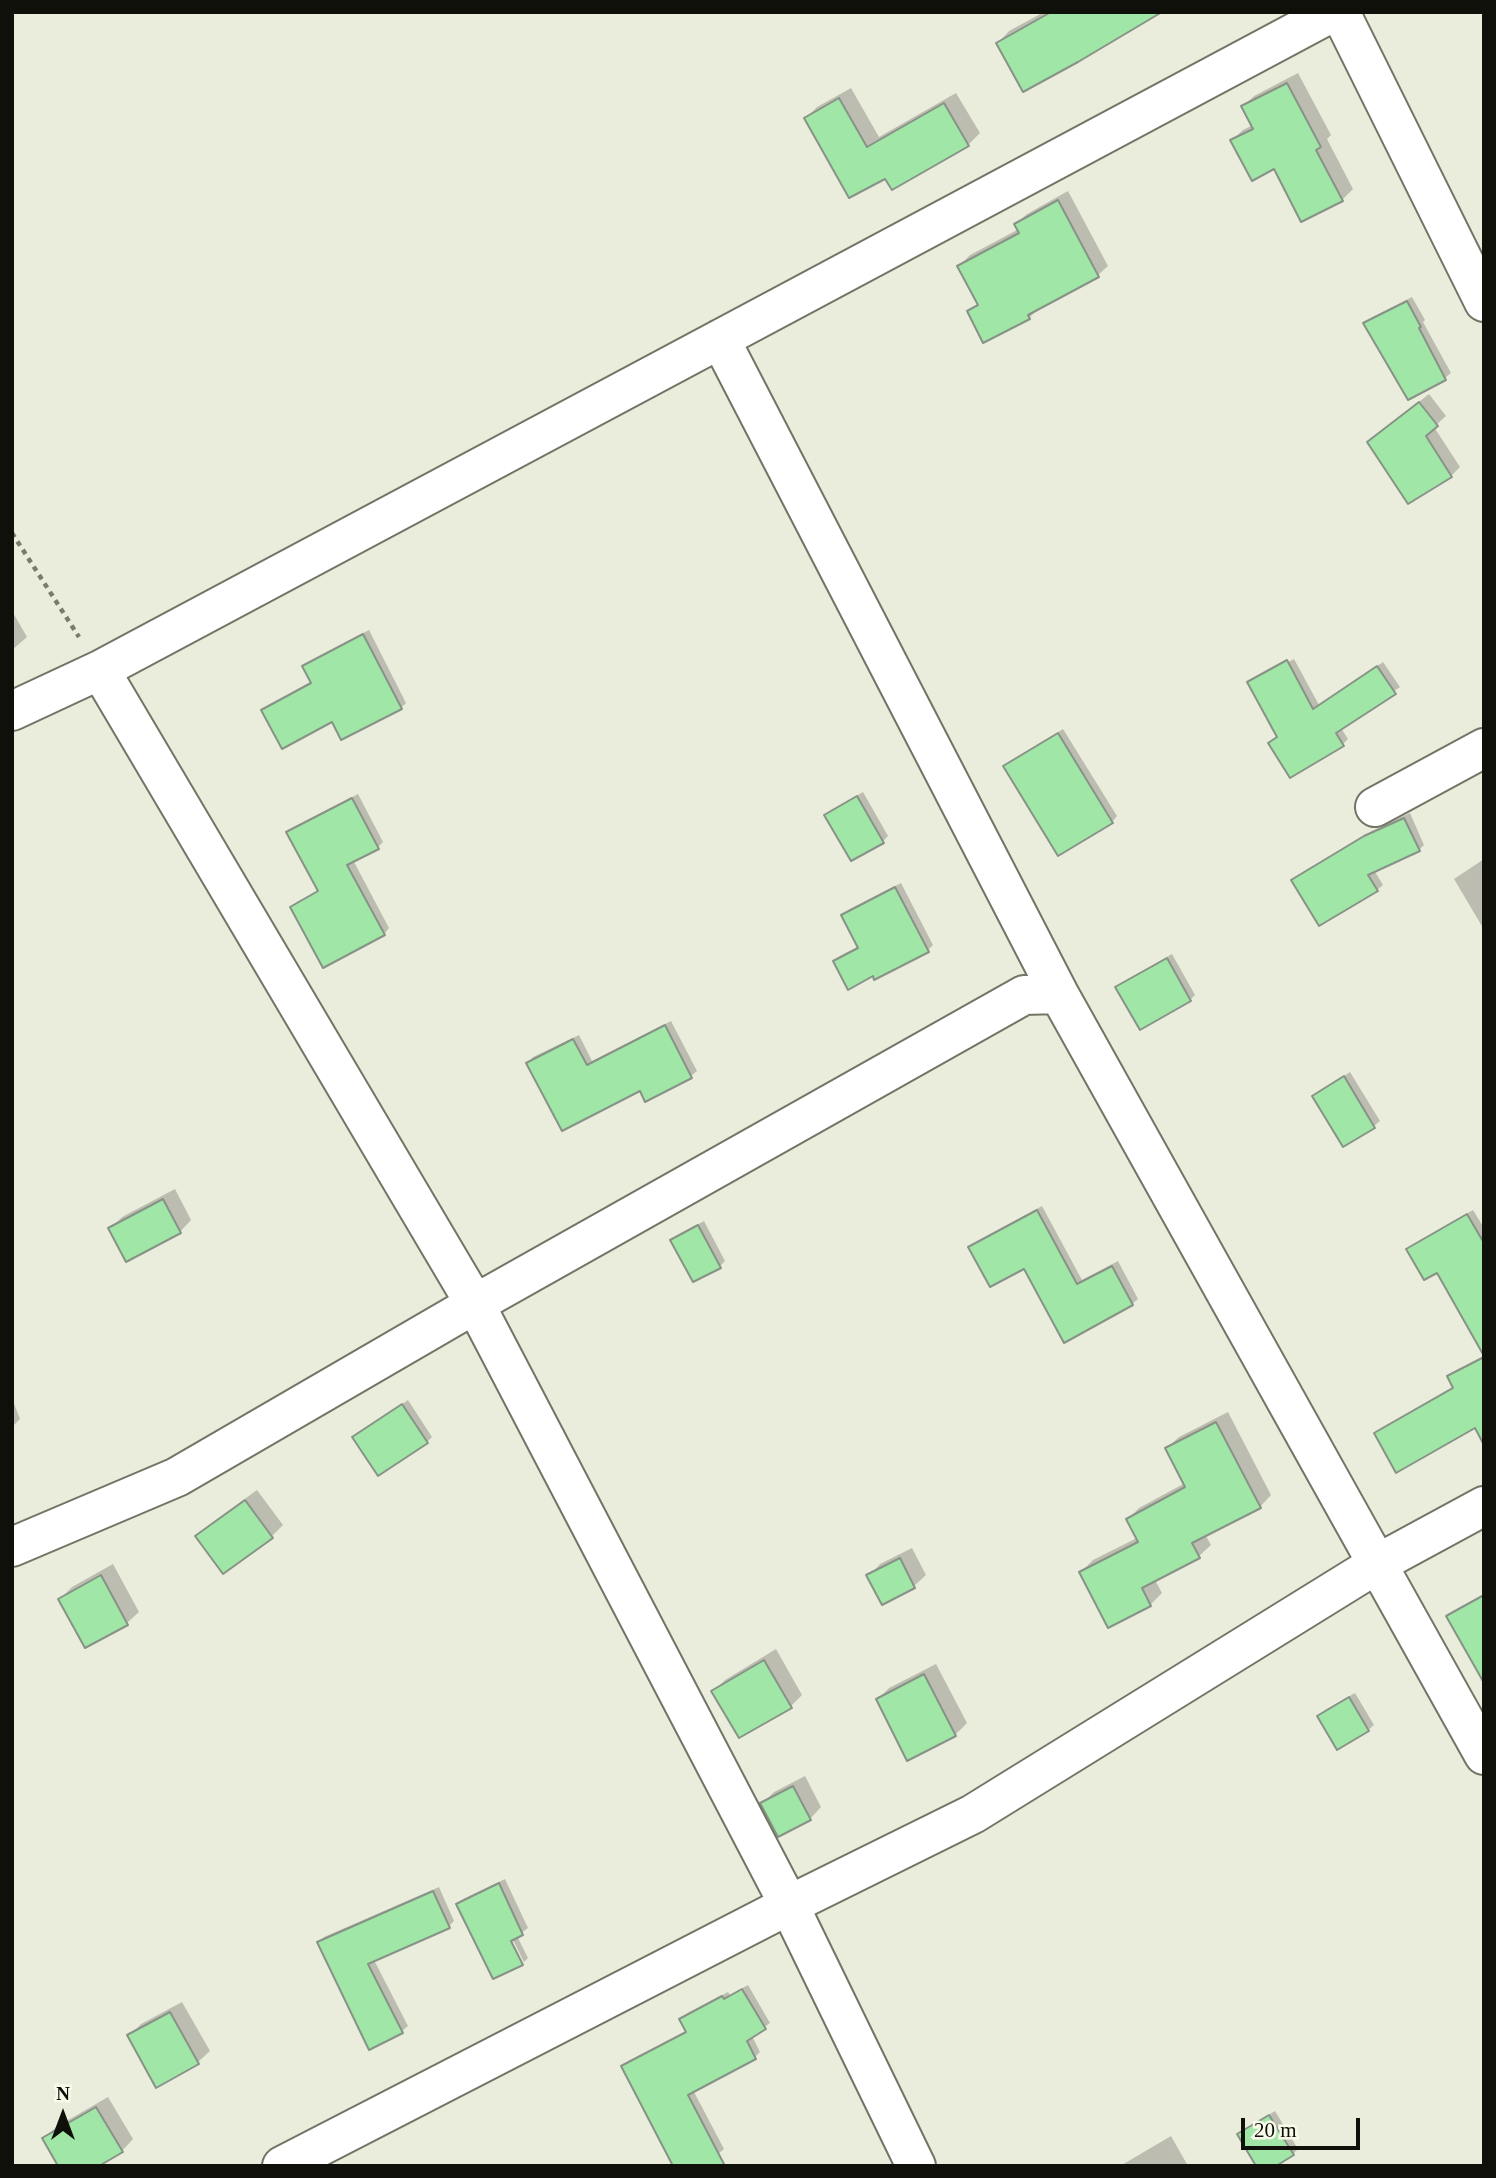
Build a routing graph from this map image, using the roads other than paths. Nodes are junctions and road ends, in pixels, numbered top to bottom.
1 (1333, 12) edge
2 (1339, 12) edge
3 (1484, 302) edge
4 (720, 339) junction
5 (100, 670) junction
6 (12, 711) edge
7 (1484, 748) edge
8 (1375, 807) dead end
9 (1059, 994) junction
10 (475, 1304) junction
11 (1484, 1507) edge
12 (12, 1547) edge
13 (1377, 1564) junction
14 (1484, 1755) edge
15 (789, 1905) junction
16 (282, 2166) edge
17 (916, 2166) edge

1 - 4 street
2 - 3 street
4 - 5 street
4 - 9 street
5 - 6 street
5 - 10 street
7 - 8 street
9 - 10 street
9 - 13 street
10 - 12 street
10 - 15 street
11 - 13 street
13 - 14 street
13 - 15 street
15 - 16 street
15 - 17 street

